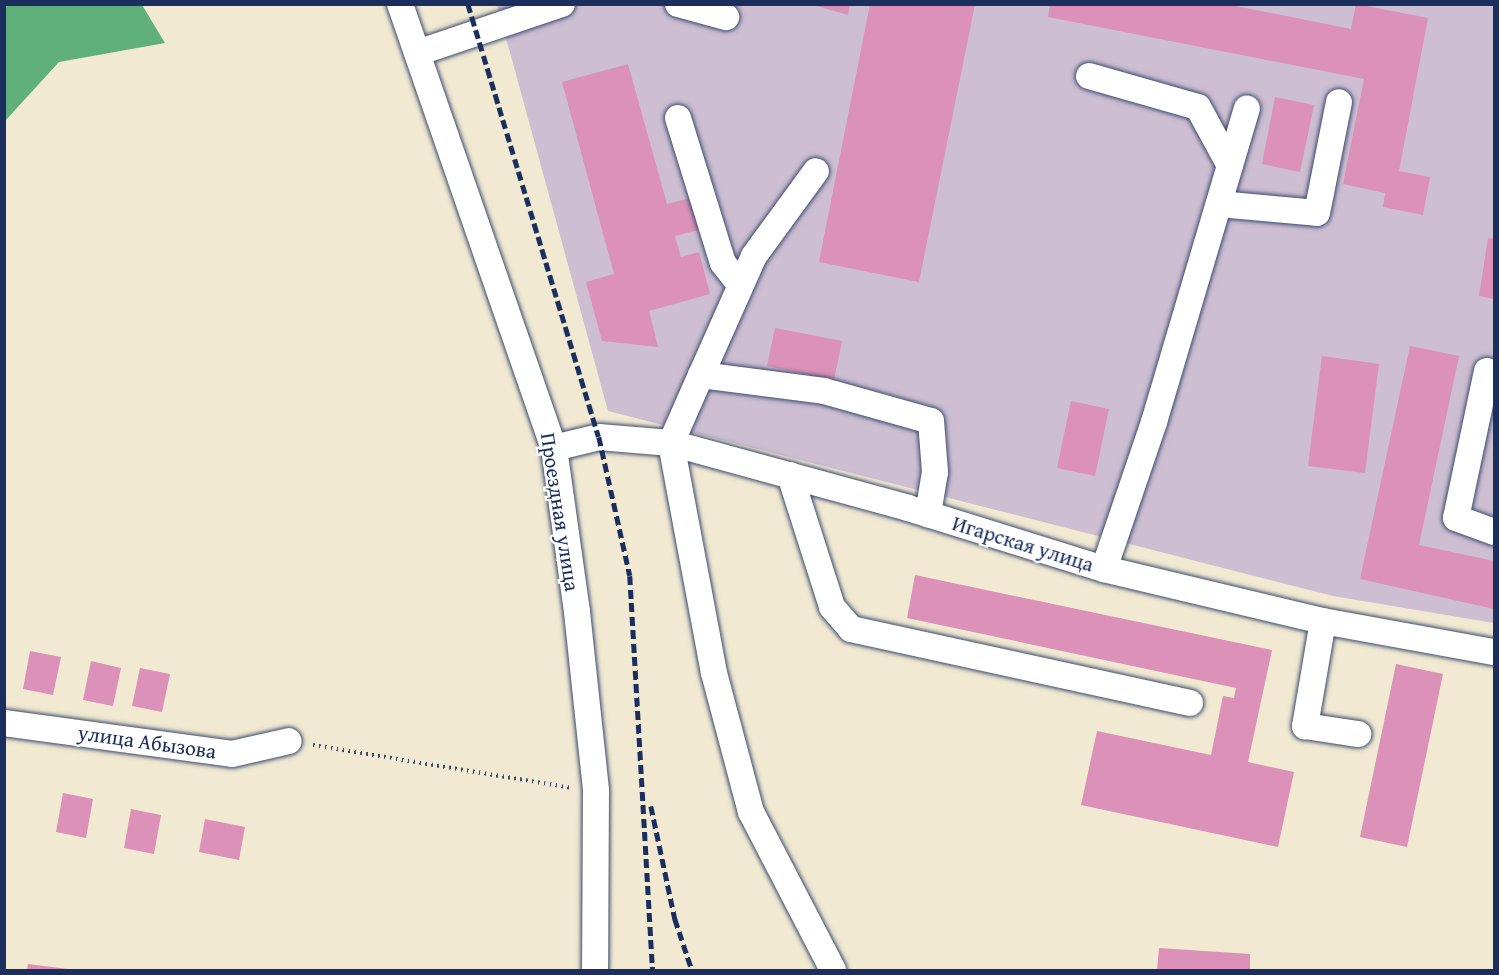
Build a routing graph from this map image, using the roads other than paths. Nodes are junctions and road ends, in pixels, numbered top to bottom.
1 (400, 4) edge
2 (562, 4) edge
3 (678, 4) edge
4 (726, 16) dead end
5 (417, 53) junction
6 (1089, 76) dead end
7 (1339, 102) dead end
8 (1247, 109) dead end
9 (678, 118) dead end
10 (1230, 166) junction
11 (816, 171) dead end
12 (1219, 204) junction
13 (740, 285) junction
14 (1487, 371) dead end
15 (700, 375) junction
16 (671, 443) junction
17 (554, 448) junction
18 (790, 475) junction
19 (928, 514) junction
20 (1494, 532) edge
21 (1104, 569) junction
22 (1323, 621) junction
23 (1494, 652) edge
24 (1190, 703) dead end
25 (4, 723) edge
26 (1358, 734) dead end
27 (289, 741) road end
28 (595, 970) edge
29 (833, 970) edge

1 - 5 street, Проездная улица
2 - 5 street
3 - 4 street
5 - 17 street, Проездная улица
6 - 10 street
7 - 12 street
8 - 10 street
9 - 13 street
10 - 12 street
11 - 13 street
12 - 21 street
13 - 15 street
14 - 20 street
15 - 16 street
15 - 19 street
16 - 17 street, Игарская улица
16 - 18 street, Игарская улица
16 - 29 street
17 - 28 street, Проездная улица
18 - 19 street, Игарская улица
18 - 24 street
19 - 21 street, Игарская улица
21 - 22 street, Игарская улица
22 - 23 street, Игарская улица
22 - 26 street
25 - 27 street, улица Абызова

